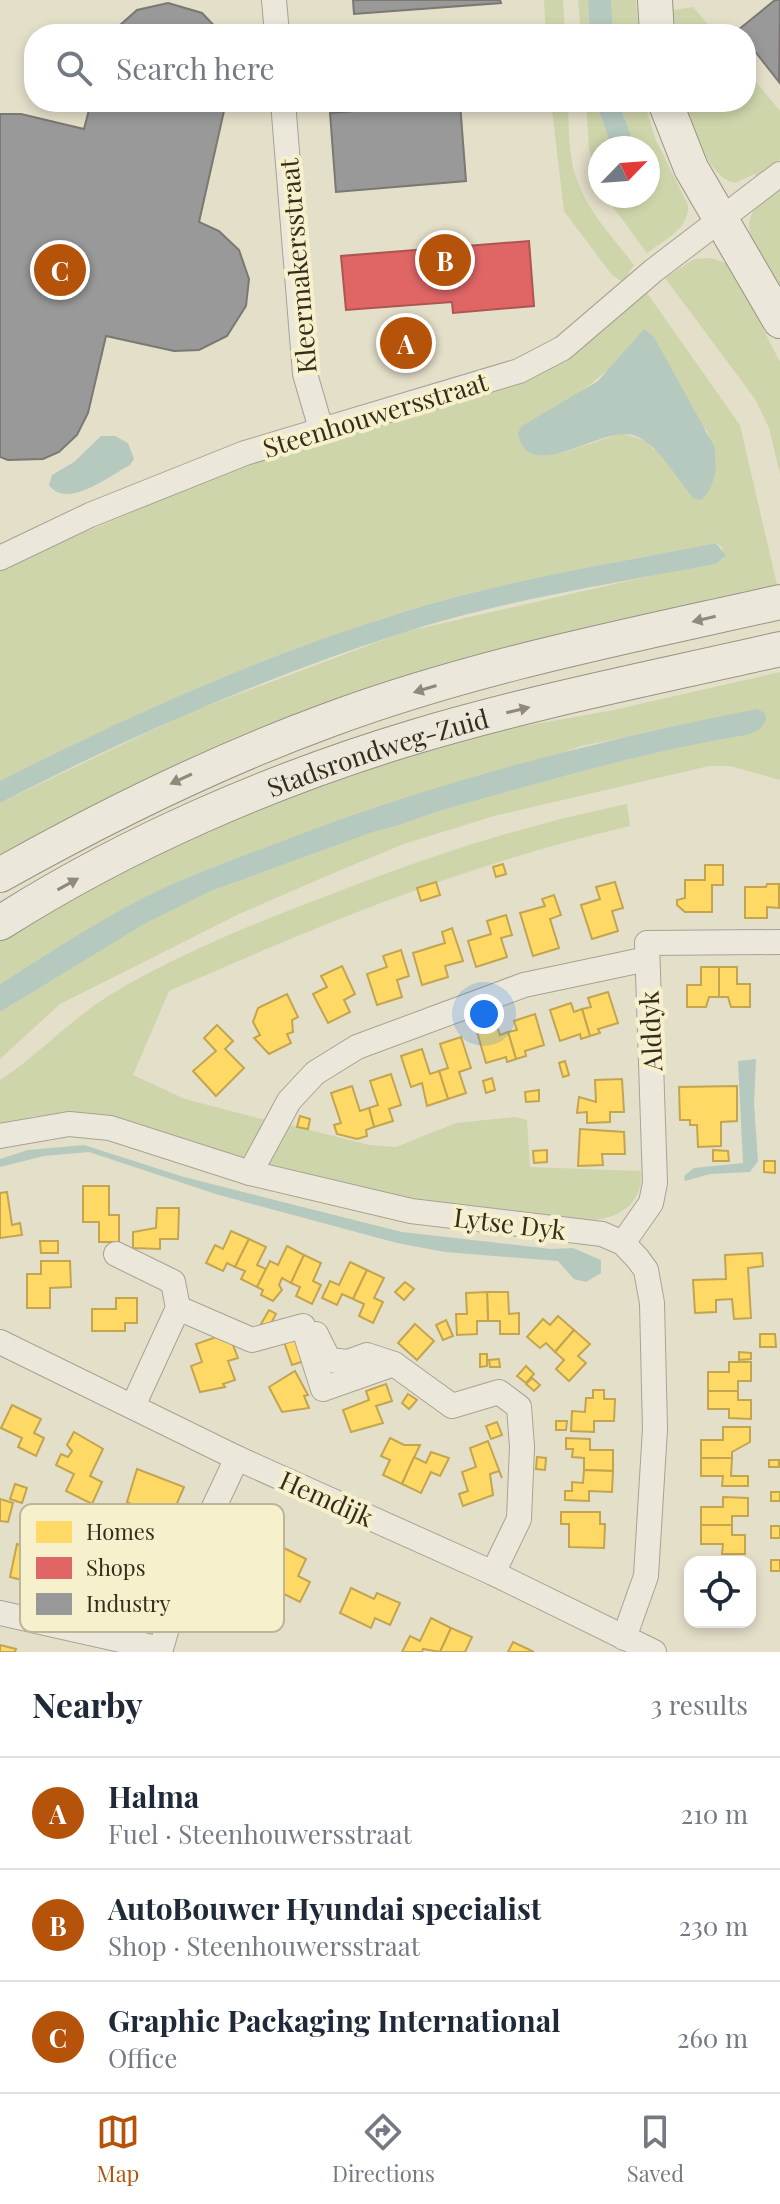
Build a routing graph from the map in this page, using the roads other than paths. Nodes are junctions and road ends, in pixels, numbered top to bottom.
1 (274, 0) edge
2 (655, 0) edge
3 (276, 24) edge
4 (656, 24) edge
5 (284, 112) edge
6 (669, 112) edge
7 (780, 174) edge
8 (720, 221) junction
9 (780, 321) edge
10 (321, 429) junction
11 (0, 558) edge
12 (780, 602) edge
13 (780, 649) edge
14 (0, 875) edge
15 (0, 923) edge
16 (780, 942) edge
17 (647, 959) junction
18 (0, 1136) edge
19 (250, 1173) junction
20 (623, 1243) junction
21 (116, 1254) dead end
22 (178, 1308) junction
23 (0, 1342) edge
24 (133, 1406) junction
25 (237, 1458) junction
26 (215, 1504) edge
27 (493, 1573) junction
28 (0, 1613) edge
29 (20, 1618) edge
30 (80, 1632) edge
31 (624, 1638) junction
32 (161, 1651) edge
33 (654, 1652) edge

1 - 3 street
2 - 4 main road
5 - 10 street, Kleermakersstraat
6 - 8 main road
7 - 8 street, Steenhouwersstraat
8 - 9 main road
8 - 10 street, Steenhouwersstraat
10 - 11 street, Steenhouwersstraat
12 -> 14 main road, Stadsrondweg-Zuid
15 -> 13 main road, Stadsrondweg-Zuid
16 - 17 street, Alddyk
17 - 19 street
17 - 20 street, Alddyk
18 - 19 street, Lytse Dyk
19 - 20 street, Lytse Dyk
20 - 31 street
21 - 22 street
22 - 24 street
22 - 27 street
23 - 24 street, Hemdijk
24 - 25 street, Hemdijk
25 - 26 street
25 - 27 street, Hemdijk
27 - 31 street, Hemdijk
28 - 29 street
30 - 32 street
31 - 33 street, Hemdijk

